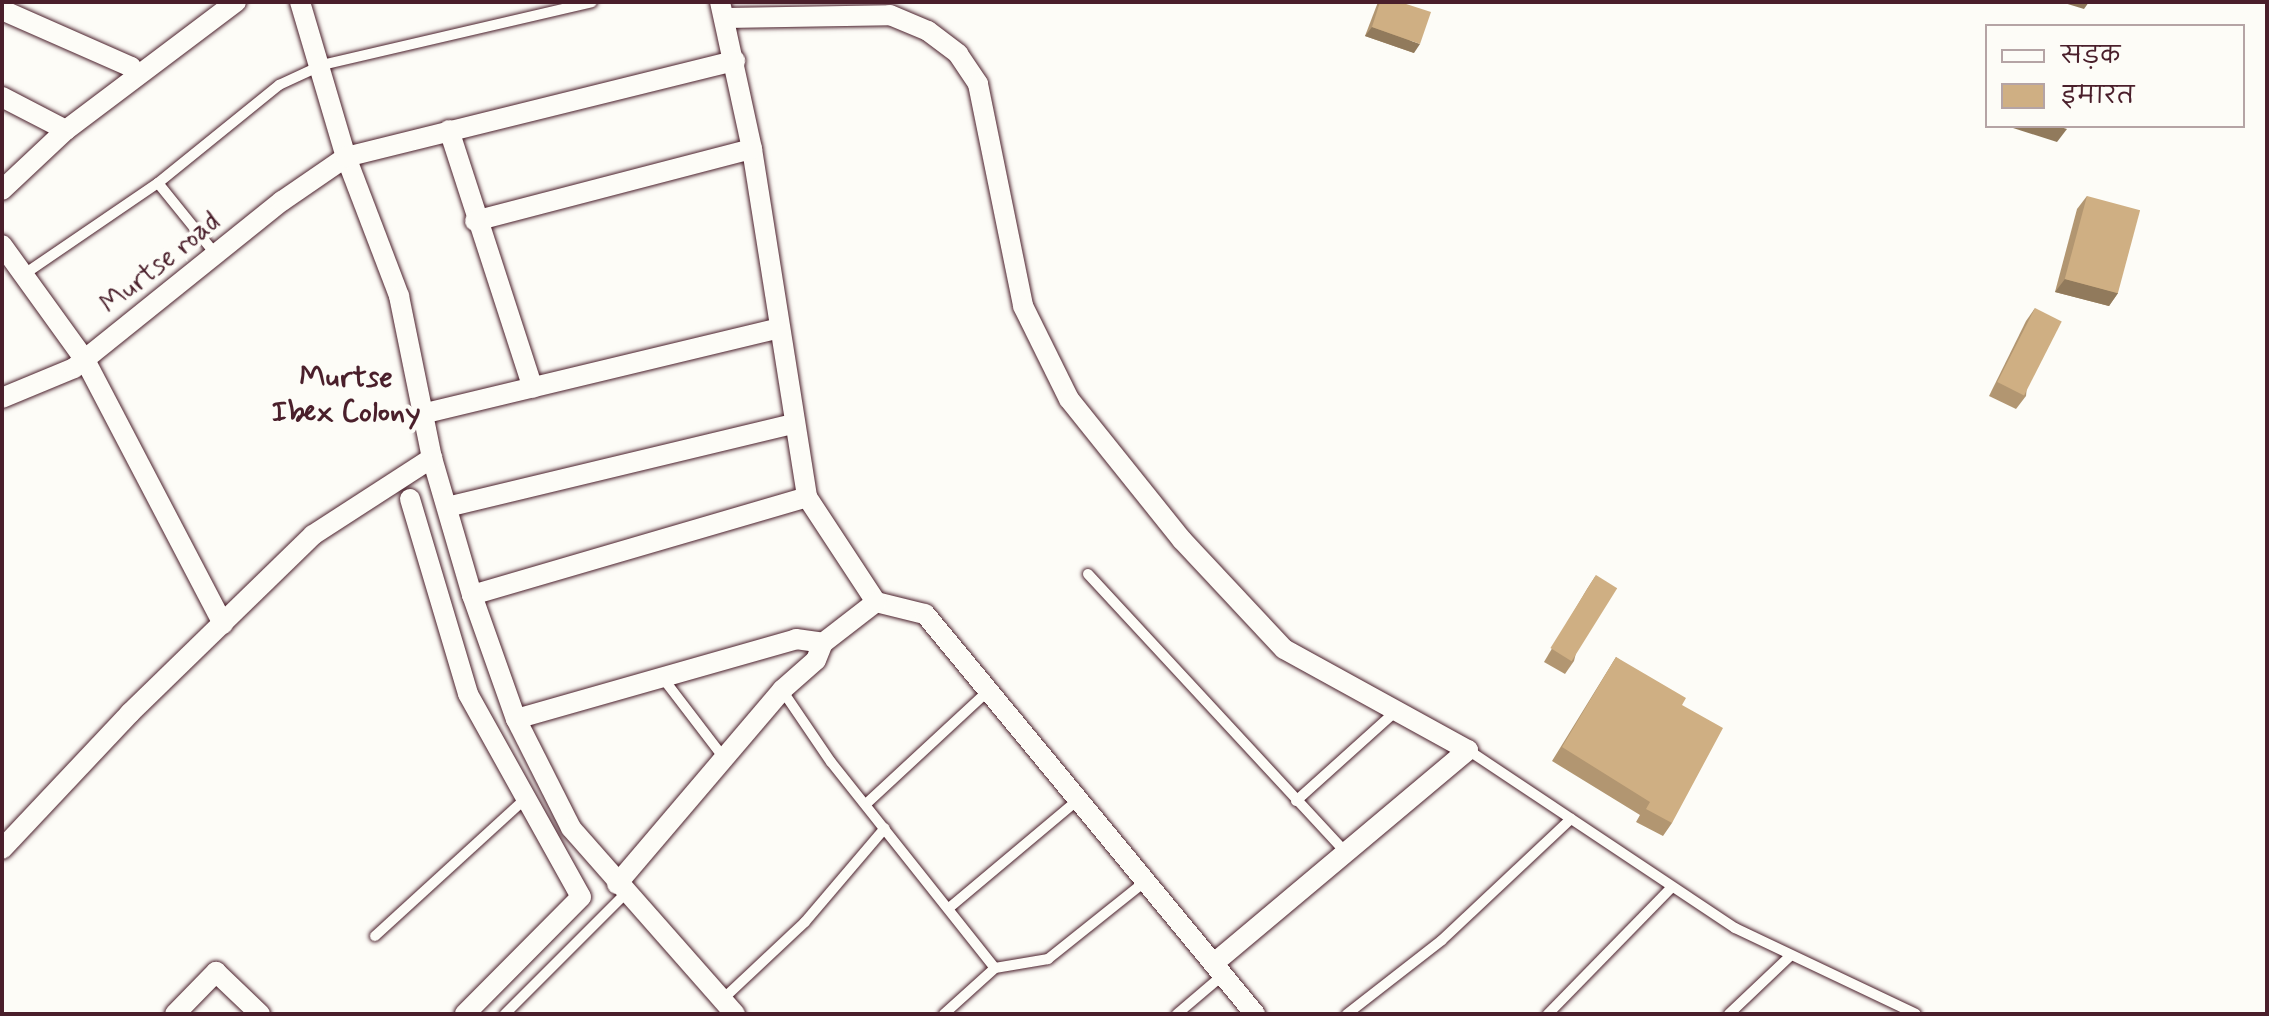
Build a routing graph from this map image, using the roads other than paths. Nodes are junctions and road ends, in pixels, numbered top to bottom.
1 (236, 2) edge
2 (300, 2) edge
3 (592, 2) edge
4 (2, 10) edge
5 (723, 10) edge
6 (735, 61) junction
7 (322, 65) junction
8 (137, 75) junction
9 (2, 97) edge
10 (66, 130) junction
11 (449, 130) junction
12 (752, 149) junction
13 (346, 157) junction
14 (158, 183) junction
15 (2, 190) edge
16 (475, 221) junction
17 (2, 245) edge
18 (217, 256) junction
19 (23, 275) junction
20 (780, 328) junction
21 (85, 360) junction
22 (533, 388) junction
23 (2, 398) edge
24 (426, 413) junction
25 (792, 424) junction
26 (432, 458) junction
27 (807, 497) junction
28 (410, 499) dead end
29 (447, 507) junction
30 (1088, 574) dead end
31 (472, 595) junction
32 (876, 602) junction
33 (223, 624) junction
34 (823, 643) junction
35 (662, 677) junction
36 (990, 689) junction
37 (782, 690) junction
38 (1397, 710) junction
39 (516, 719) junction
40 (1468, 750) junction
41 (724, 758) junction
42 (526, 798) junction
43 (1080, 798) junction
44 (1296, 801) junction
45 (866, 804) junction
46 (1571, 819) junction
47 (885, 828) junction
48 (2, 849) edge
49 (1345, 852) junction
50 (1147, 880) junction
51 (621, 888) junction
52 (1671, 888) junction
53 (949, 908) junction
54 (375, 936) dead end
55 (1789, 957) junction
56 (995, 968) junction
57 (1220, 968) junction
58 (955, 1004) junction
59 (729, 1006) edge
60 (248, 1010) edge
61 (1911, 1013) edge
62 (175, 1014) edge
63 (465, 1014) edge
64 (505, 1014) edge
65 (944, 1014) edge
66 (964, 1014) edge
67 (1177, 1014) edge
68 (1255, 1014) edge
69 (1347, 1014) edge
70 (1548, 1014) edge
71 (1729, 1014) edge

1 - 8 street
2 - 7 street
3 - 7 lane
4 - 8 street
5 - 6 street
5 - 38 street
6 - 11 street
6 - 12 street
7 - 13 street
7 - 14 lane
8 - 10 street
9 - 10 street
10 - 15 street
11 - 13 street
11 - 16 street
12 - 16 street
12 - 20 street
13 - 18 street, Murtse road
13 - 24 street
14 - 18 lane
14 - 19 lane
16 - 22 street
17 - 19 street
18 - 21 street, Murtse road
19 - 21 street
20 - 22 street
20 - 25 street
21 - 23 street, Murtse road
21 - 33 street
22 - 24 street
24 - 26 street
25 - 27 street
25 - 29 street
26 - 29 street
26 - 33 street
27 - 31 street
27 - 32 street
28 - 42 street
29 - 31 street
30 - 44 lane
31 - 39 street
32 - 34 street
32 - 36 street
33 - 48 street
34 - 35 street
34 - 37 street
35 - 39 street
35 - 41 lane
36 - 43 street
36 - 45 lane
37 - 41 street
37 - 45 lane
38 - 40 street
38 - 44 lane
39 - 51 street
40 - 46 lane
40 - 49 street
41 - 51 street
42 - 54 lane
42 - 63 street
43 - 50 street
43 - 53 lane
44 - 49 lane
45 - 47 lane
46 - 52 lane
46 - 69 lane
47 - 53 lane
47 - 59 lane
49 - 57 street
50 - 56 lane
50 - 57 street
51 - 59 street
51 - 64 lane
52 - 55 lane
52 - 70 lane
53 - 56 lane
55 - 61 lane
55 - 71 lane
56 - 58 lane
57 - 67 lane
57 - 68 street
58 - 65 lane
58 - 66 lane
60 - 62 street

